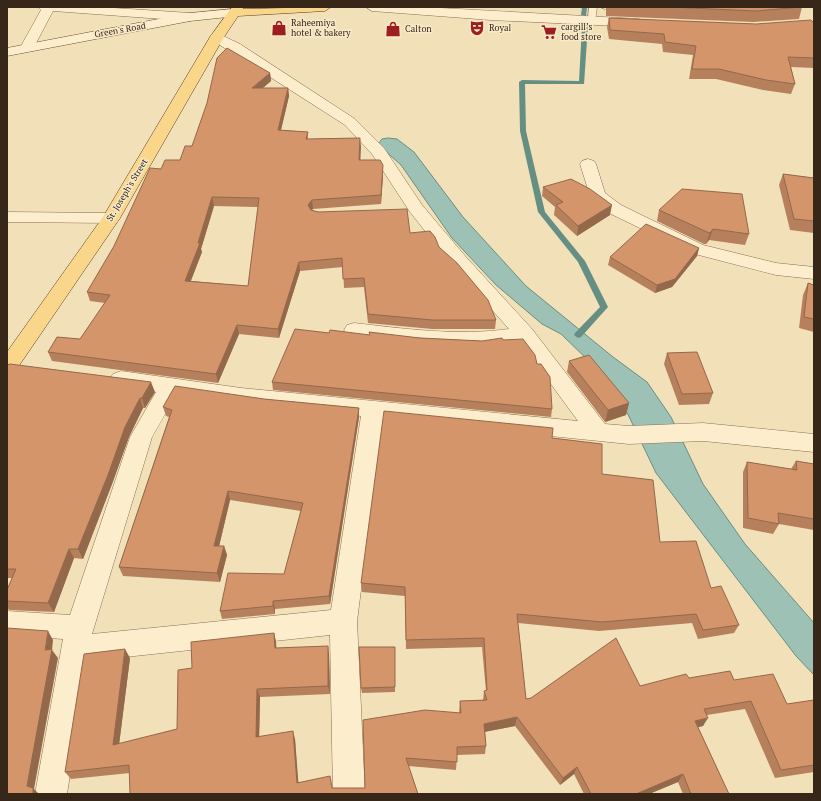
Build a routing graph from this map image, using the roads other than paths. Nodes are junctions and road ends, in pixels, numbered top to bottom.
1 (44, 7) edge
2 (49, 7) edge
3 (325, 7) edge
4 (372, 7) edge
5 (593, 7) edge
6 (236, 10) edge
7 (190, 17) junction
8 (592, 20) junction
9 (654, 23) edge
10 (217, 37) junction
11 (28, 46) junction
12 (7, 52) edge
13 (588, 164) dead end
14 (416, 208) junction
15 (396, 210) edge
16 (7, 217) edge
17 (111, 218) junction
18 (814, 273) edge
19 (354, 330) dead end
20 (525, 334) junction
21 (8, 365) edge
22 (33, 367) edge
23 (102, 376) edge
24 (171, 385) junction
25 (373, 408) junction
26 (598, 432) junction
27 (814, 443) edge
28 (342, 621) junction
29 (7, 623) edge
30 (77, 638) junction
31 (51, 794) edge
32 (349, 794) edge

1 - 2 street
2 - 7 street
2 - 11 street
3 - 6 main road
4 - 8 street
5 - 8 lane
6 - 7 street, Green's Road
6 - 10 main road, St. Joseph's Street
7 - 11 street, Green's Road
8 - 9 street
10 - 14 street
10 - 17 main road, St. Joseph's Street
11 - 12 street, Green's Road
13 - 18 street
14 - 15 street
14 - 20 street
16 - 17 street
17 - 21 main road, St. Joseph's Street
19 - 20 street
20 - 26 street
21 - 22 street
23 - 24 street
24 - 25 street
24 - 30 street
25 - 26 street
25 - 28 street
26 - 27 street
28 - 30 street
28 - 32 street
29 - 30 street
30 - 31 street

